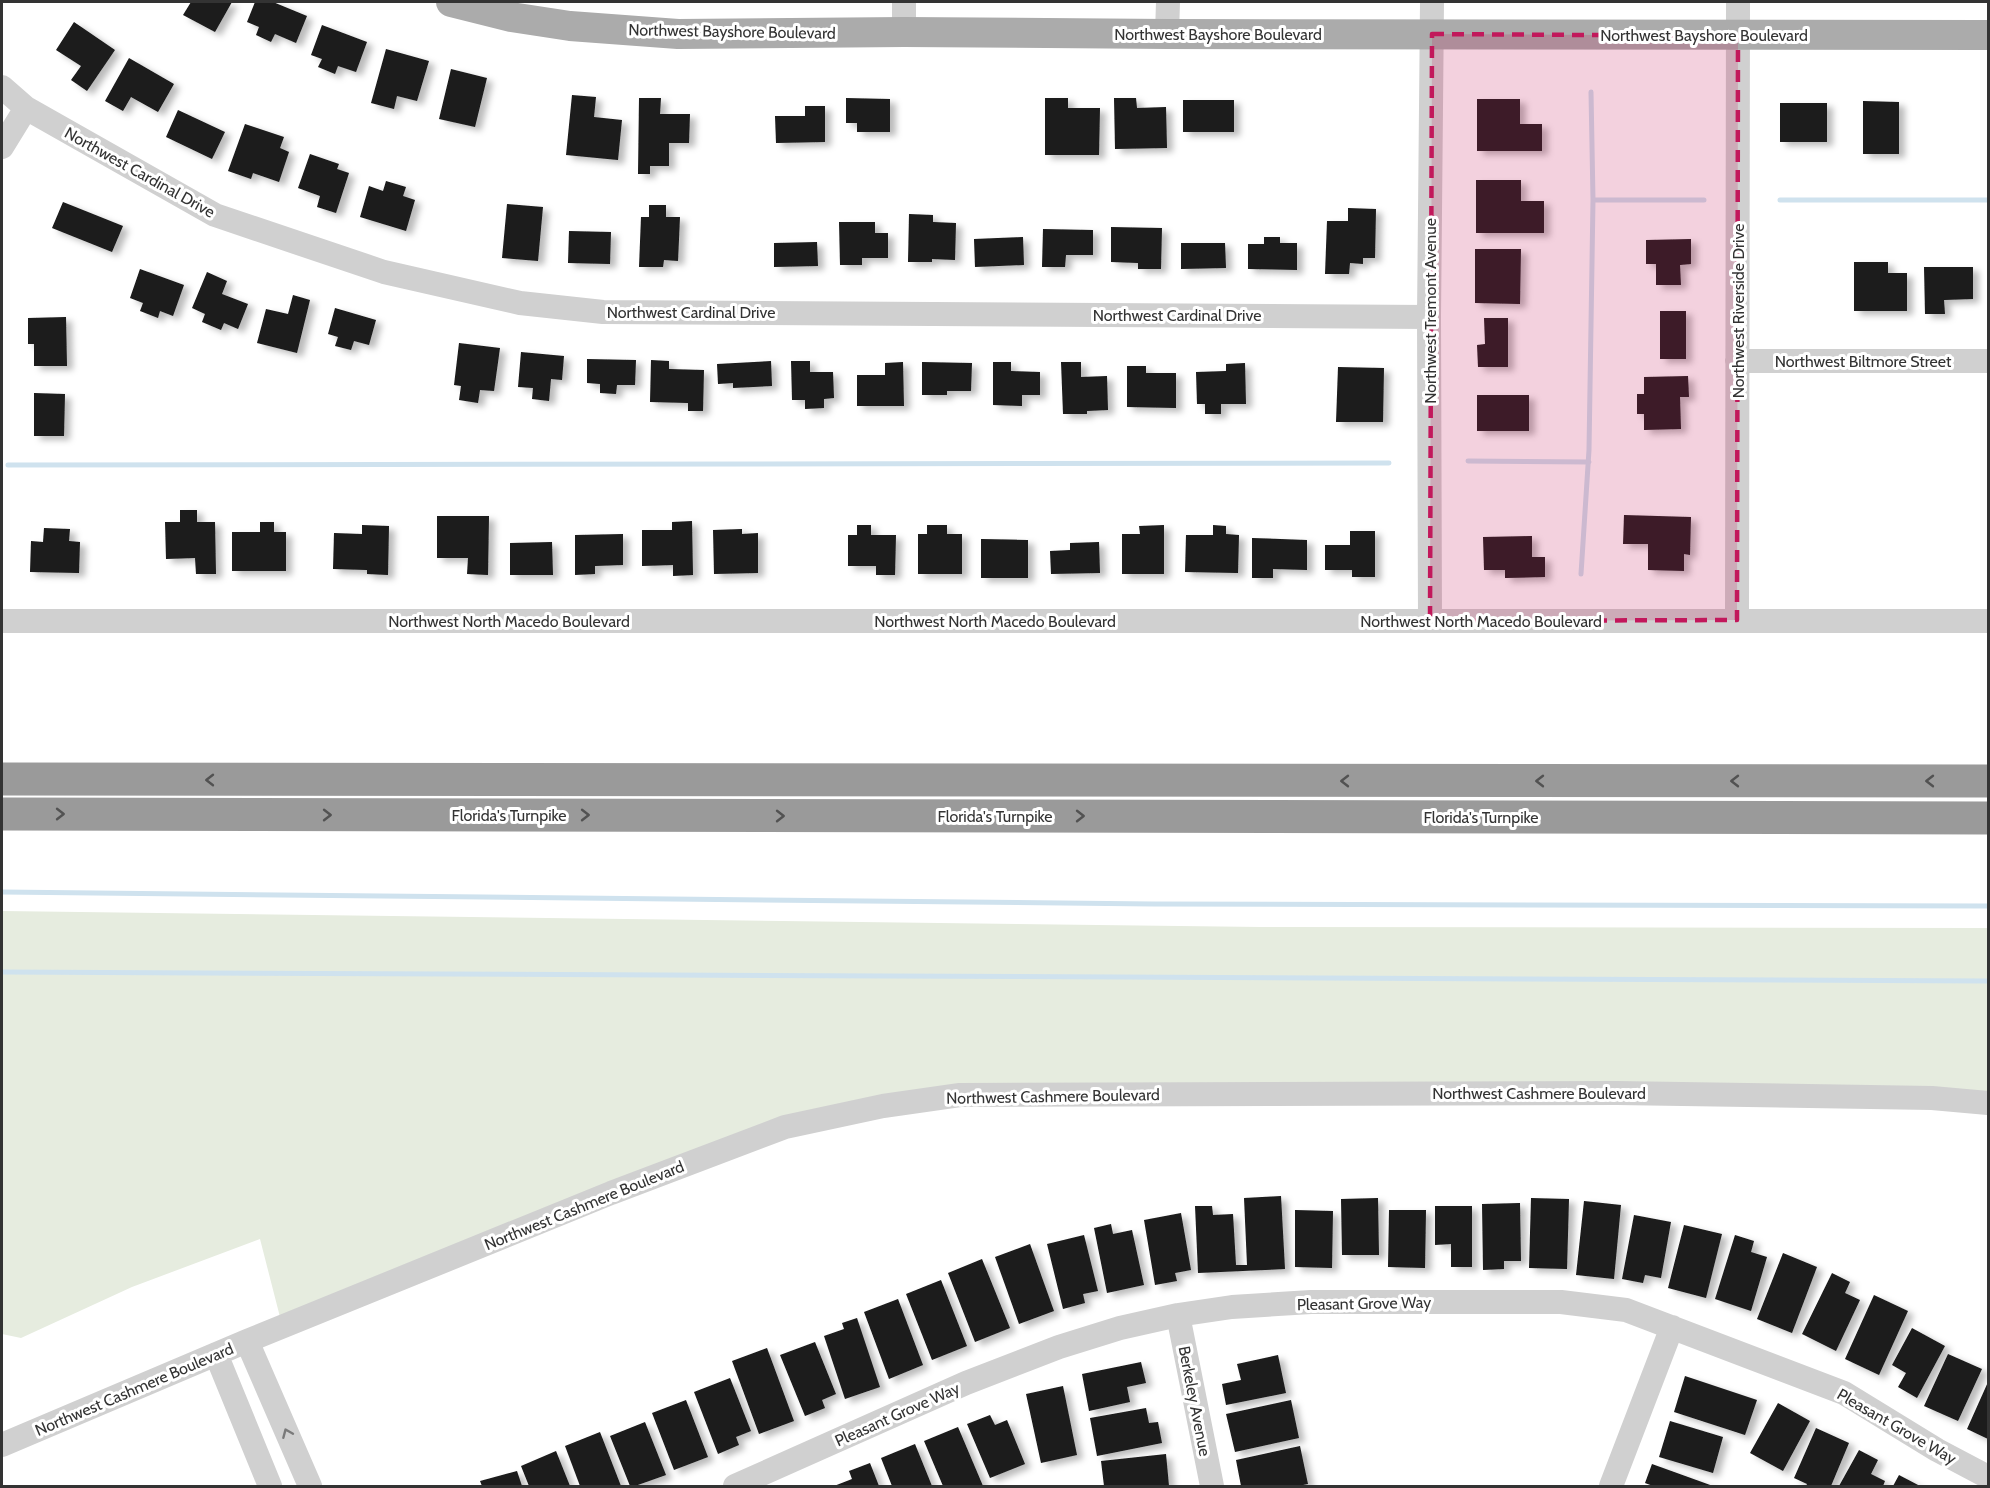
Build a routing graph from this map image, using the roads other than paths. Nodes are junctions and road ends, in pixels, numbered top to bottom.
1 (451, 2) edge
2 (904, 2) edge
3 (1168, 2) edge
4 (1432, 2) edge
5 (1738, 2) edge
6 (904, 32) junction
7 (1167, 34) junction
8 (1432, 34) junction
9 (1738, 36) junction
10 (1989, 36) edge
11 (2, 87) edge
12 (26, 108) junction
13 (2, 147) edge
14 (1429, 317) junction
15 (1737, 361) junction
16 (1989, 361) edge
17 (1737, 620) junction
18 (2, 621) edge
19 (1430, 621) junction
20 (1989, 621) edge
21 (2, 779) edge
22 (269, 780) junction
23 (1989, 781) edge
24 (2, 814) edge
25 (269, 814) junction
26 (1989, 818) edge
27 (1989, 1103) edge
28 (1178, 1315) junction
29 (1672, 1327) junction
30 (247, 1341) junction
31 (216, 1354) junction
32 (2, 1445) edge
33 (299, 1460) junction
34 (1989, 1477) edge
35 (268, 1481) edge
36 (309, 1486) edge
37 (735, 1486) edge
38 (1212, 1486) edge
39 (1611, 1486) edge

1 - 6 main road, Northwest Bayshore Boulevard
2 - 6 street
3 - 7 street
4 - 8 street, Northwest Tremont Avenue
5 - 9 street, Northwest Riverside Drive
6 - 7 main road, Northwest Bayshore Boulevard
7 - 8 main road, Northwest Bayshore Boulevard
8 - 9 main road, Northwest Bayshore Boulevard
8 - 14 street, Northwest Tremont Avenue
9 - 10 main road, Northwest Bayshore Boulevard
9 - 15 street, Northwest Riverside Drive
11 - 12 street, Northwest Cardinal Drive
12 - 13 street
12 - 14 street, Northwest Cardinal Drive
14 - 19 street, Northwest Tremont Avenue
15 - 16 street, Northwest Biltmore Street
15 - 17 street, Northwest Riverside Drive
17 - 19 street, Northwest North Macedo Boulevard
17 - 20 street, Northwest North Macedo Boulevard
18 - 19 street, Northwest North Macedo Boulevard
22 -> 21 highway
23 -> 22 highway
22 - 25 street
24 -> 25 highway, Florida's Turnpike
25 -> 26 highway, Florida's Turnpike
27 - 30 street, Northwest Cashmere Boulevard
28 - 29 street, Pleasant Grove Way
28 - 37 street, Pleasant Grove Way
28 - 38 street, Berkeley Avenue
29 - 34 street, Pleasant Grove Way
29 - 39 street
30 - 31 street, Northwest Cashmere Boulevard
33 -> 30 street
31 - 32 street, Northwest Cashmere Boulevard
31 - 35 street
33 - 35 street
33 - 36 street

